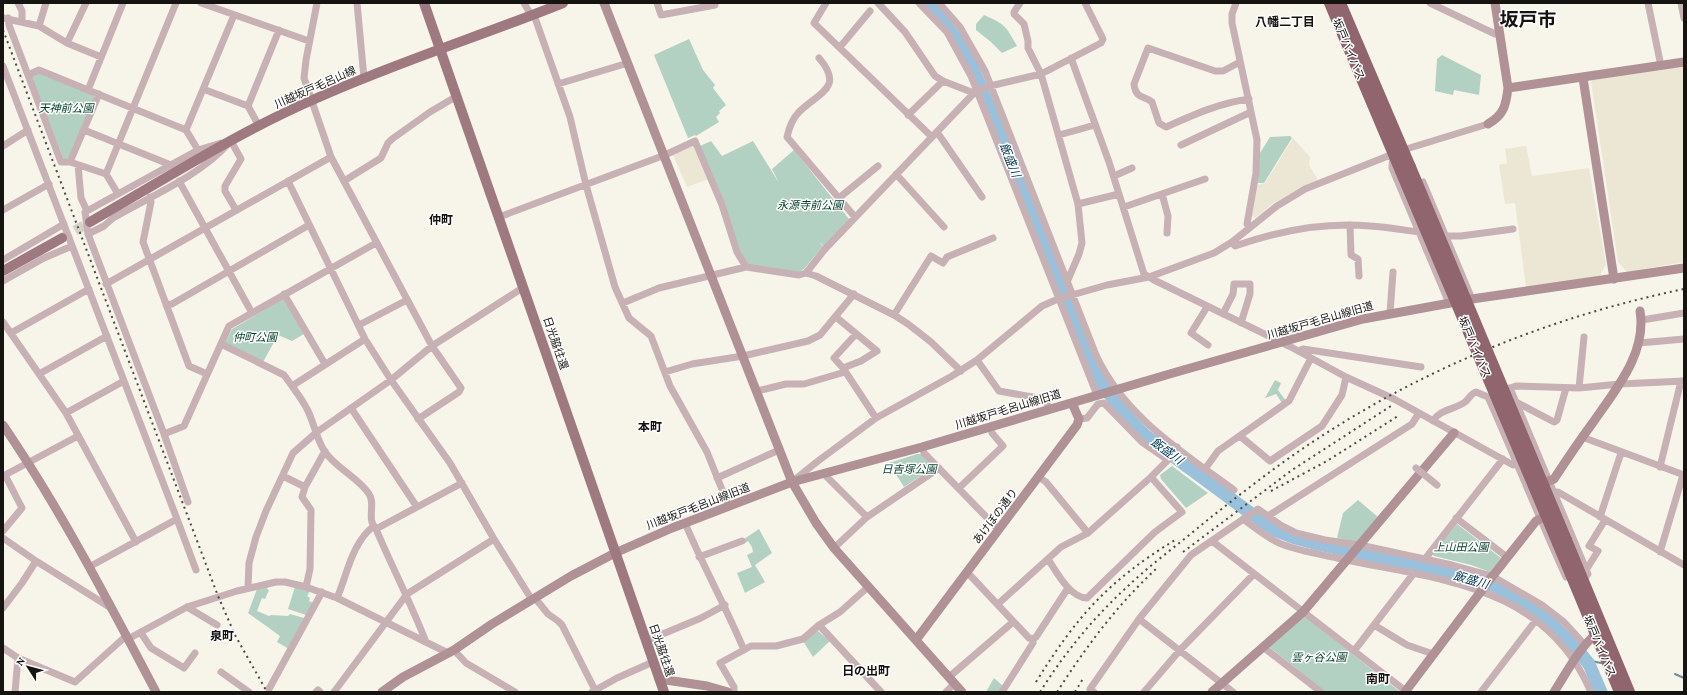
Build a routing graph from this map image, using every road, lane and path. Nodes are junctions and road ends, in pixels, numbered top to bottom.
1 (18, 3) edge
2 (46, 3) edge
3 (86, 3) edge
4 (123, 3) edge
5 (176, 3) edge
6 (201, 3) edge
7 (317, 3) edge
8 (357, 3) edge
9 (424, 3) edge
10 (524, 3) edge
11 (563, 3) edge
12 (604, 3) edge
13 (657, 3) edge
14 (715, 3) edge
15 (826, 3) edge
16 (878, 3) edge
17 (919, 3) edge
18 (939, 3) edge
19 (1020, 3) edge
20 (1085, 3) edge
21 (1236, 3) edge
22 (1330, 3) edge
23 (1340, 3) edge
24 (1430, 3) edge
25 (1495, 3) edge
26 (1651, 3) edge
27 (1682, 3) edge
28 (870, 11) dead end
29 (234, 15) junction
30 (532, 15) junction
31 (5, 18) edge
32 (1684, 18) edge
33 (22, 21) junction
34 (39, 26) junction
35 (279, 30) junction
36 (1500, 34) junction
37 (309, 41) junction
38 (67, 43) junction
39 (840, 47) junction
40 (440, 49) junction
41 (101, 57) junction
42 (819, 58) dead end
43 (1071, 58) junction
44 (1240, 62) junction
45 (1684, 62) edge
46 (628, 63) junction
47 (3, 66) edge
48 (1661, 66) junction
49 (1041, 74) junction
50 (28, 75) junction
51 (364, 78) junction
52 (1583, 78) junction
53 (943, 81) junction
54 (558, 84) junction
55 (6, 85) edge
56 (990, 86) junction
57 (1508, 88) junction
58 (203, 89) junction
59 (88, 90) junction
60 (976, 92) junction
61 (99, 94) junction
62 (457, 96) junction
63 (1248, 99) junction
64 (310, 101) junction
65 (248, 106) junction
66 (133, 108) junction
67 (1251, 112) junction
68 (908, 115) junction
69 (1488, 124) joint
70 (1095, 125) junction
71 (259, 126) junction
72 (28, 130) junction
73 (84, 130) junction
74 (186, 130) junction
75 (935, 134) junction
76 (1058, 135) junction
77 (231, 141) junction
78 (118, 144) junction
79 (1181, 145) dead end
80 (3, 146) edge
81 (198, 150) junction
82 (1398, 152) junction
83 (665, 155) junction
84 (331, 157) junction
85 (70, 162) junction
86 (78, 165) junction
87 (171, 165) junction
88 (878, 166) dead end
89 (1132, 168) dead end
90 (106, 174) junction
91 (896, 174) junction
92 (1114, 176) junction
93 (1205, 179) dead end
94 (179, 181) junction
95 (288, 181) junction
96 (344, 181) junction
97 (49, 184) junction
98 (586, 185) junction
99 (118, 194) junction
100 (1119, 194) junction
101 (1162, 194) junction
102 (150, 197) junction
103 (982, 197) dead end
104 (838, 198) junction
105 (1078, 204) junction
106 (1124, 207) junction
107 (3, 210) edge
108 (236, 210) junction
109 (86, 211) junction
110 (499, 217) junction
111 (855, 217) junction
112 (90, 222) tunnel mouth
113 (64, 224) junction
114 (309, 225) junction
115 (1350, 225) junction
116 (944, 227) dead end
117 (1249, 227) junction
118 (206, 228) junction
119 (1513, 229) dead end
120 (1419, 232) junction
121 (1167, 233) dead end
122 (88, 234) junction
123 (1446, 236) junction
124 (62, 238) tunnel mouth
125 (993, 238) dead end
126 (1232, 242) junction
127 (376, 243) junction
128 (72, 246) junction
129 (3, 260) edge
130 (150, 260) junction
131 (746, 267) junction
132 (1684, 268) edge
133 (330, 269) junction
134 (3, 270) edge
135 (230, 270) junction
136 (1393, 272) dead end
137 (806, 273) junction
138 (711, 274) junction
139 (1358, 276) dead end
140 (1149, 277) junction
141 (1614, 279) junction
142 (3, 281) edge
143 (1067, 282) junction
144 (106, 284) junction
145 (524, 287) junction
146 (89, 289) junction
147 (284, 294) junction
148 (854, 294) junction
149 (1072, 295) junction
150 (1058, 299) junction
151 (1472, 299) junction
152 (406, 300) junction
153 (623, 303) junction
154 (1448, 303) junction
155 (166, 305) junction
156 (1207, 307) junction
157 (252, 313) junction
158 (1390, 313) junction
159 (1684, 313) edge
160 (1223, 314) junction
161 (894, 315) junction
162 (1641, 315) joint
163 (836, 317) junction
164 (3, 322) edge
165 (1241, 323) junction
166 (359, 325) junction
167 (11, 333) junction
168 (856, 334) junction
169 (107, 336) junction
170 (1584, 337) dead end
171 (366, 339) junction
172 (1684, 339) edge
173 (1281, 343) junction
174 (1639, 343) junction
175 (221, 344) junction
176 (1208, 345) dead end
177 (432, 346) junction
178 (1297, 351) junction
179 (743, 356) junction
180 (1311, 358) junction
181 (977, 360) junction
182 (325, 364) junction
183 (1421, 367) dead end
184 (844, 370) junction
185 (961, 370) junction
186 (665, 372) junction
187 (39, 374) junction
188 (207, 374) junction
189 (1346, 377) junction
190 (391, 380) junction
191 (124, 381) junction
192 (1683, 381) edge
193 (1620, 384) junction
194 (292, 386) junction
195 (1510, 388) junction
196 (1566, 388) junction
197 (1579, 388) junction
198 (1116, 390) junction
199 (757, 391) junction
200 (1099, 395) junction
201 (1488, 396) junction
202 (1072, 402) junction
203 (1516, 402) junction
204 (351, 408) junction
205 (1050, 409) junction
206 (66, 413) junction
207 (1419, 413) junction
208 (876, 418) junction
209 (1079, 419) junction
210 (418, 420) junction
211 (1433, 421) junction
212 (3, 425) edge
213 (991, 426) junction
214 (317, 432) junction
215 (1454, 433) junction
216 (164, 434) junction
217 (78, 436) junction
218 (1240, 436) junction
219 (1582, 437) junction
220 (922, 447) junction
221 (1177, 448) junction
222 (779, 450) junction
223 (324, 451) junction
224 (1621, 453) junction
225 (1503, 459) junction
226 (1168, 460) junction
227 (818, 461) junction
228 (29, 462) junction
229 (1518, 463) junction
230 (1542, 464) junction
231 (1660, 467) junction
232 (939, 468) junction
233 (1416, 468) dead end
234 (1205, 469) junction
235 (1521, 472) junction
236 (4, 475) edge
237 (820, 475) junction
238 (1684, 475) edge
239 (283, 476) junction
240 (1039, 477) junction
241 (1151, 477) junction
242 (717, 478) junction
243 (1549, 481) junction
244 (792, 482) junction
245 (462, 483) junction
246 (1437, 485) dead end
247 (305, 487) junction
248 (959, 488) junction
249 (1234, 490) dead end
250 (1554, 493) junction
251 (188, 502) dead end
252 (418, 507) junction
253 (728, 507) junction
254 (1268, 516) junction
255 (867, 517) junction
256 (1245, 518) junction
257 (1456, 518) junction
258 (1602, 518) junction
259 (177, 519) junction
260 (1540, 519) junction
261 (685, 523) junction
262 (375, 527) junction
263 (3, 530) edge
264 (1000, 530) junction
265 (1088, 533) junction
266 (3, 538) edge
267 (494, 540) junction
268 (742, 541) dead end
269 (1212, 541) junction
270 (136, 542) junction
271 (1358, 547) junction
272 (834, 548) junction
273 (1660, 552) junction
274 (615, 553) junction
275 (699, 557) junction
276 (1507, 557) junction
277 (1048, 559) junction
278 (1348, 559) junction
279 (1425, 559) junction
280 (36, 561) junction
281 (1684, 565) edge
282 (88, 567) junction
283 (196, 570) dead end
284 (967, 572) junction
285 (1254, 574) junction
286 (1414, 574) junction
287 (1492, 577) junction
288 (1581, 578) junction
289 (306, 587) junction
290 (868, 587) junction
291 (248, 588) junction
292 (1068, 588) junction
293 (1482, 589) junction
294 (322, 592) junction
295 (407, 594) junction
296 (337, 598) junction
297 (534, 599) junction
298 (998, 604) junction
299 (725, 605) junction
300 (187, 607) junction
301 (3, 608) edge
302 (111, 608) junction
303 (1303, 612) junction
304 (1139, 619) junction
305 (1536, 620) junction
306 (386, 622) junction
307 (1013, 622) junction
308 (217, 625) dead end
309 (818, 626) junction
310 (1374, 626) junction
311 (1599, 632) junction
312 (141, 633) junction
313 (127, 638) junction
314 (1032, 639) junction
315 (916, 640) junction
316 (646, 641) junction
317 (426, 642) junction
318 (1584, 646) junction
319 (1263, 647) junction
320 (3, 648) edge
321 (744, 650) junction
322 (1180, 650) junction
323 (451, 651) junction
324 (1354, 651) junction
325 (195, 653) dead end
326 (1432, 654) junction
327 (18, 658) junction
328 (1576, 659) junction
329 (653, 662) junction
330 (221, 672) dead end
331 (659, 678) junction
332 (952, 680) junction
333 (1222, 684) junction
334 (269, 689) dead end
335 (593, 691) edge
336 (15, 692) edge
337 (156, 692) edge
338 (249, 692) edge
339 (316, 692) edge
340 (320, 692) edge
341 (334, 692) edge
342 (382, 692) edge
343 (515, 692) edge
344 (664, 692) edge
345 (728, 692) edge
346 (734, 692) edge
347 (881, 692) edge
348 (946, 692) edge
349 (962, 692) edge
350 (1002, 692) edge
351 (1094, 692) edge
352 (1144, 692) edge
353 (1212, 692) edge
354 (1233, 692) edge
355 (1321, 692) edge
356 (1406, 692) edge
357 (1481, 692) edge
358 (1554, 692) edge
359 (1591, 692) edge
360 (1620, 692) edge
361 (1629, 692) edge

1 - 33 street
2 - 34 street
3 - 38 street
4 - 41 street
5 - 66 street
6 - 29 street
7 - 37 street
8 - 51 street
9 - 40 main road, 日光脇往還
10 - 30 street
11 - 30 main road, 川越坂戸毛呂山線
12 - 46 street
13 - 14 street
15 - 39 street
16 - 53 street
17 - 60 street
18 - 56 street
19 - 49 street
20 - 43 street
21 - 44 street
22 - 82 highway, 坂戸バイパス
23 - 82 highway, 坂戸バイパス
24 - 36 street
25 - 36 street
26 - 48 street
27 - 32 street
28 - 39 street
29 - 35 street
29 - 58 street
30 - 40 main road, 川越坂戸毛呂山線
30 - 54 street
31 - 33 street
31 - 50 street
33 - 34 street
34 - 38 street
35 - 37 street
35 - 65 street
36 - 57 street
37 - 64 street
38 - 41 street
39 - 68 street
40 - 51 main road, 川越坂戸毛呂山線
40 - 62 main road, 日光脇往還
41 - 59 street
42 - 104 street
43 - 49 street
43 - 70 street
44 - 63 street
44 - 63 street
45 - 48 street
46 - 54 street
46 - 83 street
47 - 55 street
48 - 52 street
49 - 56 street
49 - 76 street
50 - 59 street
50 - 85 street
51 - 64 main road, 川越坂戸毛呂山線
52 - 57 street
52 - 141 street
53 - 60 street
53 - 68 street
54 - 98 street
55 - 72 street
56 - 60 street
56 - 143 street
57 - 69 street
58 - 65 street
58 - 74 street
59 - 61 street
60 - 75 street
60 - 150 street
61 - 66 street
61 - 73 street
62 - 96 street
62 - 110 main road, 日光脇往還
63 - 67 street
64 - 71 main road, 川越坂戸毛呂山線
64 - 84 street
65 - 71 street
66 - 74 street
66 - 78 street
67 - 79 street
67 - 117 street
68 - 75 street
69 - 82 street
70 - 76 street
70 - 92 street
71 - 77 main road, 川越坂戸毛呂山線
72 - 80 street
72 - 97 street
73 - 78 street
73 - 85 street
74 - 81 street
75 - 91 street
75 - 103 street
76 - 105 street
77 - 81 street
77 - 94 street
77 - 108 street
77 - 112 main road, 川越坂戸毛呂山線
78 - 87 street
78 - 90 street
81 - 87 street
82 - 117 street
82 - 120 street
82 - 123 street
82 - 288 highway, 坂戸バイパス, bridge
83 - 98 street
83 - 131 street
83 - 138 street
84 - 95 street
84 - 96 street
85 - 86 street
86 - 90 street
86 - 109 street
87 - 99 street
88 - 104 street
89 - 92 street
90 - 99 street
91 - 111 street
91 - 116 street
92 - 100 street
93 - 101 street
94 - 102 street
94 - 118 street
95 - 108 street
95 - 114 street
96 - 127 street
97 - 107 street
97 - 113 street
98 - 110 street
98 - 153 street
99 - 109 street
100 - 105 street
100 - 106 street
101 - 106 street
101 - 121 street
102 - 122 street
102 - 130 street
104 - 111 street
105 - 143 street
106 - 140 street
108 - 118 street
109 - 122 street
110 - 145 main road, 日光脇往還
111 - 137 street
113 - 128 street
113 - 129 street
114 - 133 street
114 - 135 street
115 - 120 street
115 - 126 street
115 - 139 street
117 - 126 street
118 - 130 street
118 - 135 street
119 - 123 street
120 - 154 street
122 - 144 street
123 - 151 street
124 - 134 main road
125 - 161 street
126 - 140 street
127 - 133 street
127 - 152 street
128 - 142 street
128 - 146 street
130 - 144 street
130 - 155 street
131 - 137 street
131 - 138 street
132 - 141 street, 川越坂戸毛呂山線旧道
133 - 147 street
133 - 166 street
135 - 155 street
135 - 157 street
136 - 158 street
137 - 148 street
138 - 153 street
138 - 179 street
140 - 149 street
140 - 156 street
141 - 151 street, 川越坂戸毛呂山線旧道
143 - 149 street
144 - 216 street
145 - 177 street
145 - 274 main road, 日光脇往還
146 - 167 street
146 - 169 street
147 - 157 street
147 - 182 street
148 - 161 street
148 - 163 street
149 - 150 street
149 - 198 street
150 - 181 street
150 - 200 street
151 - 154 street, 川越坂戸毛呂山線旧道
152 - 166 street
152 - 177 street
153 - 186 street
154 - 158 street, 川越坂戸毛呂山線旧道
155 - 188 street
156 - 160 street
156 - 176 street
157 - 175 street
158 - 173 street, 川越坂戸毛呂山線旧道
159 - 162 street
160 - 165 street
160 - 165 street
161 - 185 street
162 - 174 street
163 - 168 street
163 - 179 street
164 - 167 street
165 - 173 street
166 - 171 street
167 - 187 street
168 - 184 street
168 - 184 street
169 - 187 street
169 - 191 street
170 - 197 street
171 - 182 street
171 - 190 street
172 - 174 street
173 - 178 street
173 - 198 street, 川越坂戸毛呂山線旧道
174 - 193 street
175 - 188 street
175 - 194 street
177 - 190 street
177 - 210 street
178 - 180 street
178 - 183 street
179 - 186 street
179 - 199 street
180 - 189 street
180 - 218 street
181 - 185 street
181 - 205 street
182 - 194 street
184 - 199 street
184 - 208 street
185 - 208 street
186 - 242 street
187 - 206 street
188 - 216 street
189 - 207 street
189 - 218 street
190 - 204 street
190 - 210 street
191 - 206 street
191 - 259 street
192 - 193 street
192 - 231 street
193 - 197 street
193 - 219 street
194 - 214 street
195 - 196 street
195 - 201 street
195 - 203 street
196 - 197 street
196 - 203 street
198 - 200 street, 川越坂戸毛呂山線旧道
198 - 221 street
199 - 222 street
200 - 202 street, 川越坂戸毛呂山線旧道
201 - 211 street
201 - 229 street
202 - 205 street, 川越坂戸毛呂山線旧道
202 - 209 street
203 - 230 street
204 - 214 street
204 - 252 street
205 - 213 street, 川越坂戸毛呂山線旧道
206 - 217 street
207 - 211 street
207 - 254 street
208 - 227 street
209 - 226 street
209 - 240 street, あけぼの通り
210 - 245 street
211 - 215 street
212 - 228 street
213 - 220 street, 川越坂戸毛呂山線旧道
213 - 248 street
214 - 223 street
214 - 239 street
215 - 225 street
215 - 271 street
216 - 251 street
217 - 228 street
217 - 270 street
218 - 234 street
219 - 224 street
219 - 243 street
220 - 232 street
220 - 237 street, 川越坂戸毛呂山線旧道
221 - 226 street
221 - 234 street
222 - 242 street
222 - 244 street
223 - 247 street
223 - 262 street
224 - 231 street
224 - 258 street
225 - 229 street
225 - 257 street
226 - 241 street
227 - 237 street
227 - 244 street
228 - 236 street
228 - 282 street
229 - 235 street
230 - 235 street
230 - 243 street
231 - 238 street
232 - 248 street
232 - 255 street
233 - 246 street, bridge
234 - 249 street
235 - 260 street
236 - 263 street
237 - 244 street, 川越坂戸毛呂山線旧道
237 - 255 street
238 - 273 street
239 - 247 street
239 - 291 street
240 - 264 street, あけぼの通り
240 - 265 street
241 - 265 street
241 - 292 street
242 - 253 street
243 - 250 street
244 - 253 street, 川越坂戸毛呂山線旧道
244 - 272 street
245 - 252 street
245 - 267 street
247 - 289 street
248 - 264 street
250 - 258 street
250 - 288 street
252 - 262 street
253 - 261 street, 川越坂戸毛呂山線旧道
254 - 256 street
254 - 271 street
255 - 272 street
256 - 269 street
256 - 278 street
257 - 276 street
257 - 279 street
258 - 273 street
258 - 288 street
259 - 270 street
259 - 283 street
260 - 276 street
260 - 288 street
261 - 274 street, 川越坂戸毛呂山線旧道
261 - 275 street
262 - 295 street
262 - 296 street
264 - 284 street, あけぼの通り
265 - 277 street
266 - 280 street
267 - 295 street
267 - 297 street
268 - 275 street
269 - 285 street
269 - 304 street
270 - 282 street
271 - 278 street
271 - 279 street
272 - 290 street
273 - 281 street
274 - 297 street, 川越坂戸毛呂山線旧道
274 - 316 main road, 日光脇往還
275 - 299 street
276 - 287 street
277 - 292 street
277 - 298 street
278 - 286 street
278 - 303 street
279 - 287 street
280 - 301 street
280 - 302 street
282 - 302 street
284 - 298 street
284 - 315 street, あけぼの通り
285 - 303 street
285 - 322 street
286 - 293 street
286 - 310 street
287 - 293 street
287 - 318 street
288 - 311 highway, 坂戸バイパス
289 - 291 street
289 - 294 street
290 - 309 street
290 - 315 street
291 - 300 street
292 - 314 street
293 - 305 street
293 - 326 street
294 - 296 street
294 - 334 street
295 - 306 street
295 - 317 street
296 - 306 street
297 - 323 street, 川越坂戸毛呂山線旧道
297 - 335 street
298 - 307 street
299 - 316 street
299 - 321 street
300 - 308 street
300 - 312 street
302 - 313 street
303 - 319 street
303 - 324 street
304 - 322 street
304 - 351 street
305 - 328 street
305 - 357 street
306 - 317 street
306 - 341 street
307 - 314 street
307 - 332 street
309 - 321 street
309 - 347 street
310 - 324 street
310 - 326 street
311 - 318 street
311 - 360 highway, 坂戸バイパス
311 - 361 highway, 坂戸バイパス
312 - 313 street
312 - 325 street
313 - 327 street
313 - 337 street
314 - 350 street
315 - 332 street
316 - 329 main road, 日光脇往還
317 - 323 street
318 - 328 street
319 - 333 street
319 - 355 street
320 - 327 street
321 - 346 street
322 - 333 street
322 - 352 street
323 - 342 street, 川越坂戸毛呂山線旧道
323 - 343 street
324 - 356 street
326 - 356 street
327 - 336 street
328 - 358 street
328 - 359 street
329 - 331 main road, 日光脇往還
329 - 335 street
330 - 338 street
331 - 344 main road, 日光脇往還
331 - 345 street
332 - 348 street
332 - 349 street
333 - 353 street
333 - 354 street
339 - 340 street

